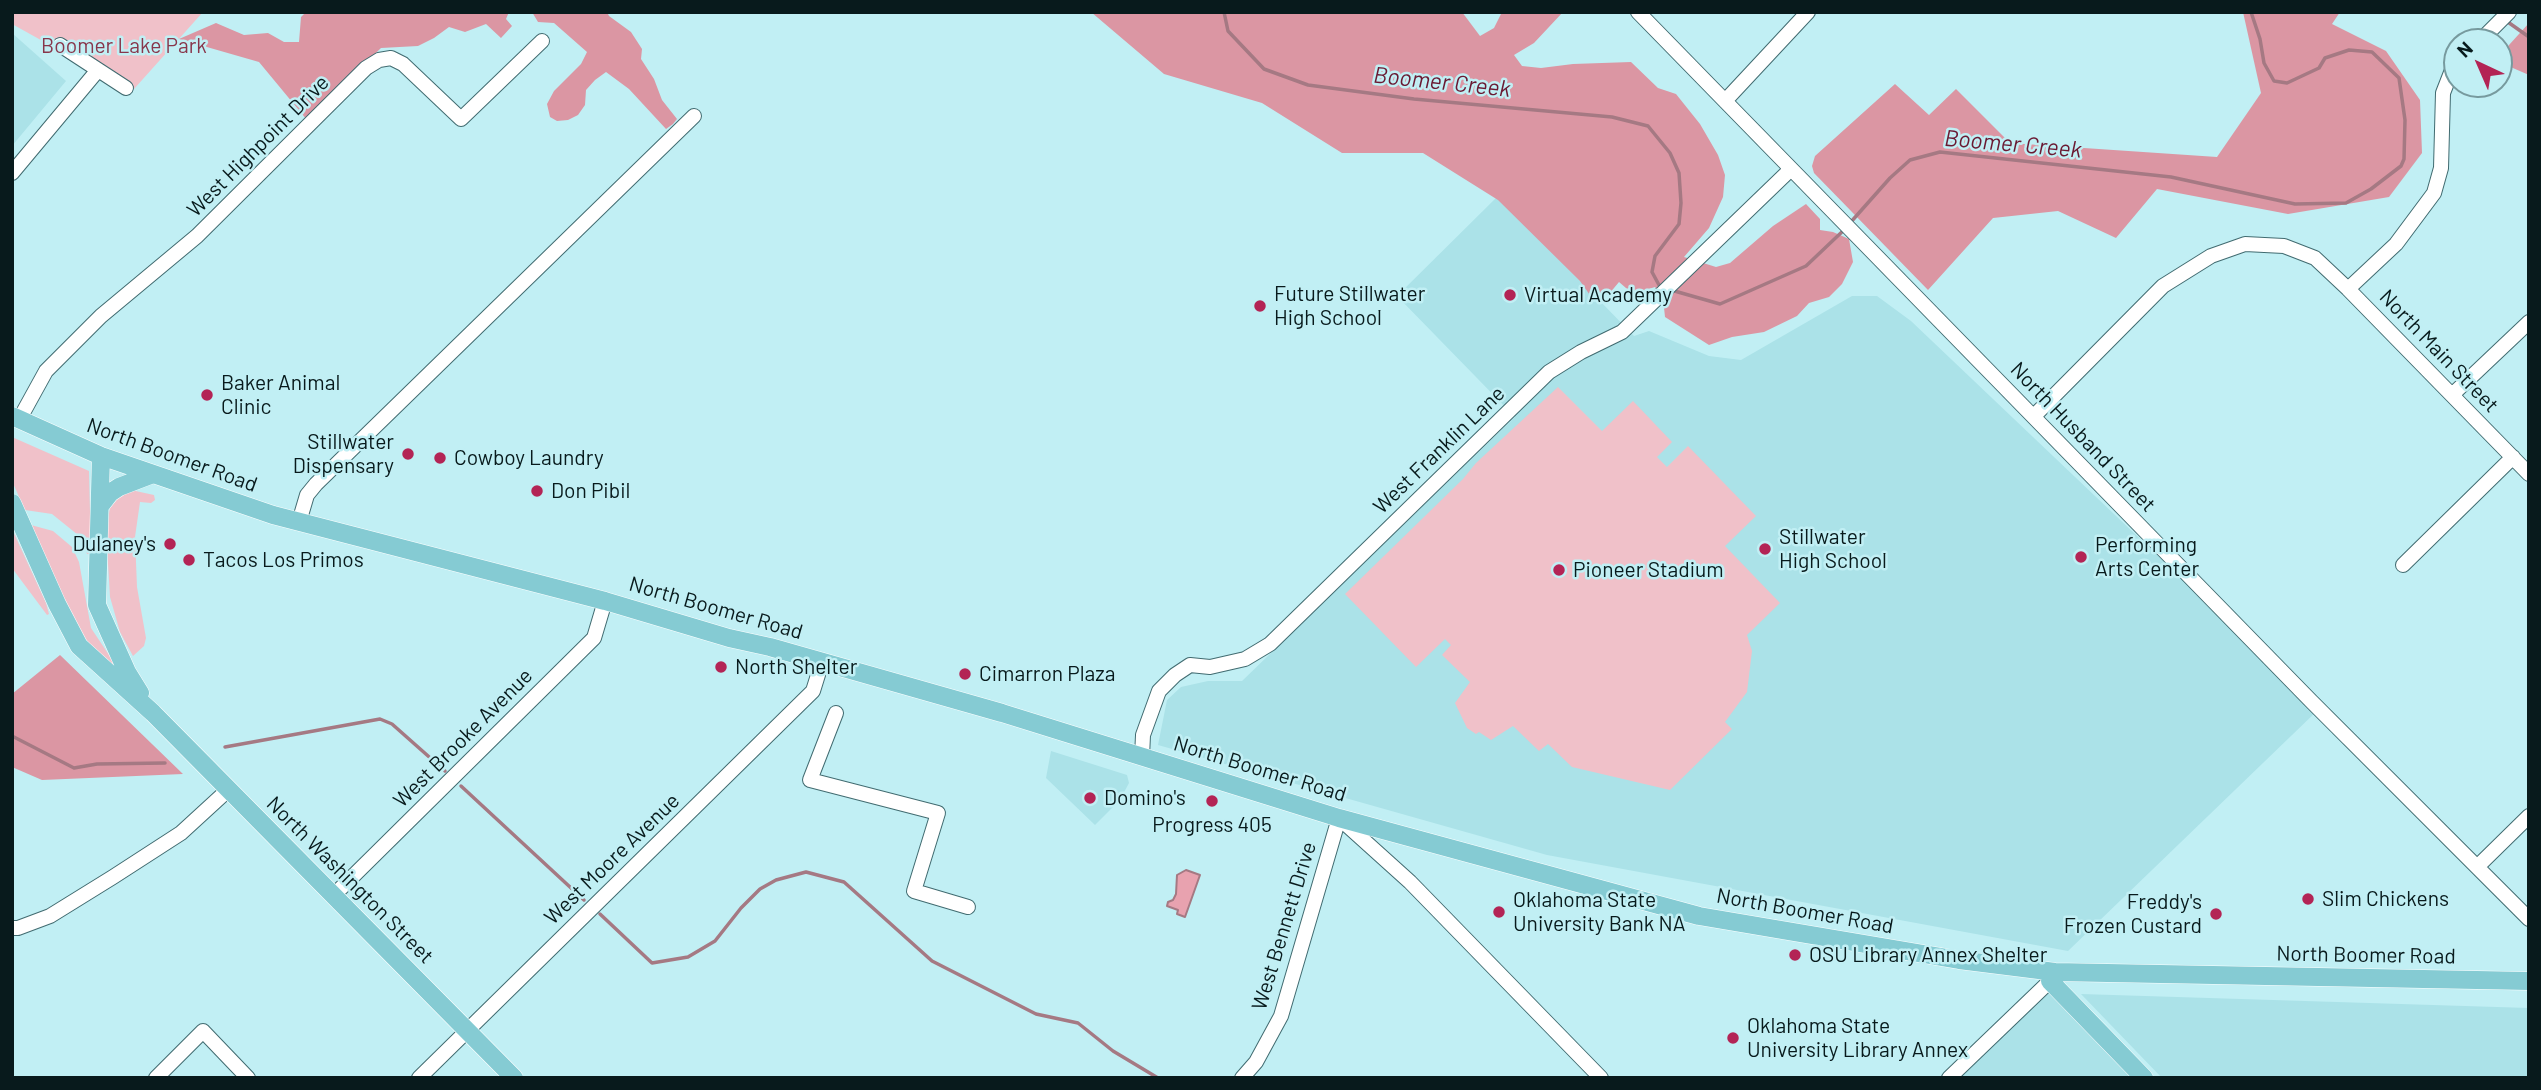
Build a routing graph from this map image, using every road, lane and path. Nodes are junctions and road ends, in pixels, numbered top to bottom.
1 (1638, 12) edge
2 (1808, 12) edge
3 (2509, 12) edge
4 (2493, 28) edge
5 (542, 41) dead end
6 (60, 45) dead end
7 (98, 70) junction
8 (126, 89) dead end
9 (2443, 93) edge
10 (1725, 101) junction
11 (694, 116) dead end
12 (1791, 169) junction
13 (12, 173) edge
14 (2348, 289) junction
15 (2529, 322) edge
16 (2453, 394) junction
17 (2034, 416) junction
18 (16, 418) edge
19 (102, 456) junction
20 (2513, 457) junction
21 (153, 474) junction
22 (2529, 474) edge
23 (12, 503) edge
24 (100, 506) junction
25 (299, 522) junction
26 (2403, 565) dead end
27 (605, 601) junction
28 (822, 662) junction
29 (153, 713) junction
30 (835, 713) dead end
31 (1142, 757) junction
32 (229, 789) junction
33 (2529, 816) edge
34 (1339, 818) junction
35 (2477, 867) junction
36 (334, 895) junction
37 (968, 907) dead end
38 (2529, 919) edge
39 (12, 928) edge
40 (2052, 977) junction
41 (2525, 978) edge
42 (466, 1030) junction
43 (156, 1078) edge
44 (248, 1078) edge
45 (419, 1078) edge
46 (514, 1078) edge
47 (1241, 1078) edge
48 (1601, 1078) edge
49 (1949, 1078) edge
50 (2144, 1078) edge

1 - 10 street, North Husband Street
2 - 10 street
3 - 4 street
5 - 18 street, West Highpoint Drive
6 - 7 street
7 - 8 street
7 - 13 street
9 - 14 street
10 - 12 street, North Husband Street
11 - 25 street
12 - 17 street, North Husband Street
12 - 31 street, West Franklin Lane
14 - 16 street, North Main Street
14 - 17 street, North Main Street
15 - 16 street
16 - 20 street, North Main Street
17 - 35 street, North Husband Street
18 - 19 main road, North Boomer Road
19 - 21 main road, North Boomer Road
19 - 24 main road, North Washington Street
20 - 22 street, North Main Street
20 - 26 street
21 - 24 main road
21 - 25 main road, North Boomer Road
23 - 29 main road, North Washington Street
24 - 29 main road, North Washington Street
25 - 27 main road, North Boomer Road
27 - 28 main road, North Boomer Road
27 - 36 street, West Brooke Avenue
28 - 31 main road, North Boomer Road
28 - 42 street, West Moore Avenue
29 - 32 main road, North Washington Street
30 - 37 street
31 - 34 main road, North Boomer Road
32 - 36 main road, North Washington Street
32 - 39 street
33 - 35 street
34 - 40 main road, North Boomer Road
34 - 47 street, West Bennett Drive
34 - 48 street
35 - 38 street, North Husband Street
36 - 42 main road, North Washington Street
40 - 41 main road, North Boomer Road
40 - 49 street
40 - 50 main road
42 - 45 street, West Moore Avenue
42 - 46 main road, North Washington Street
43 - 44 street

